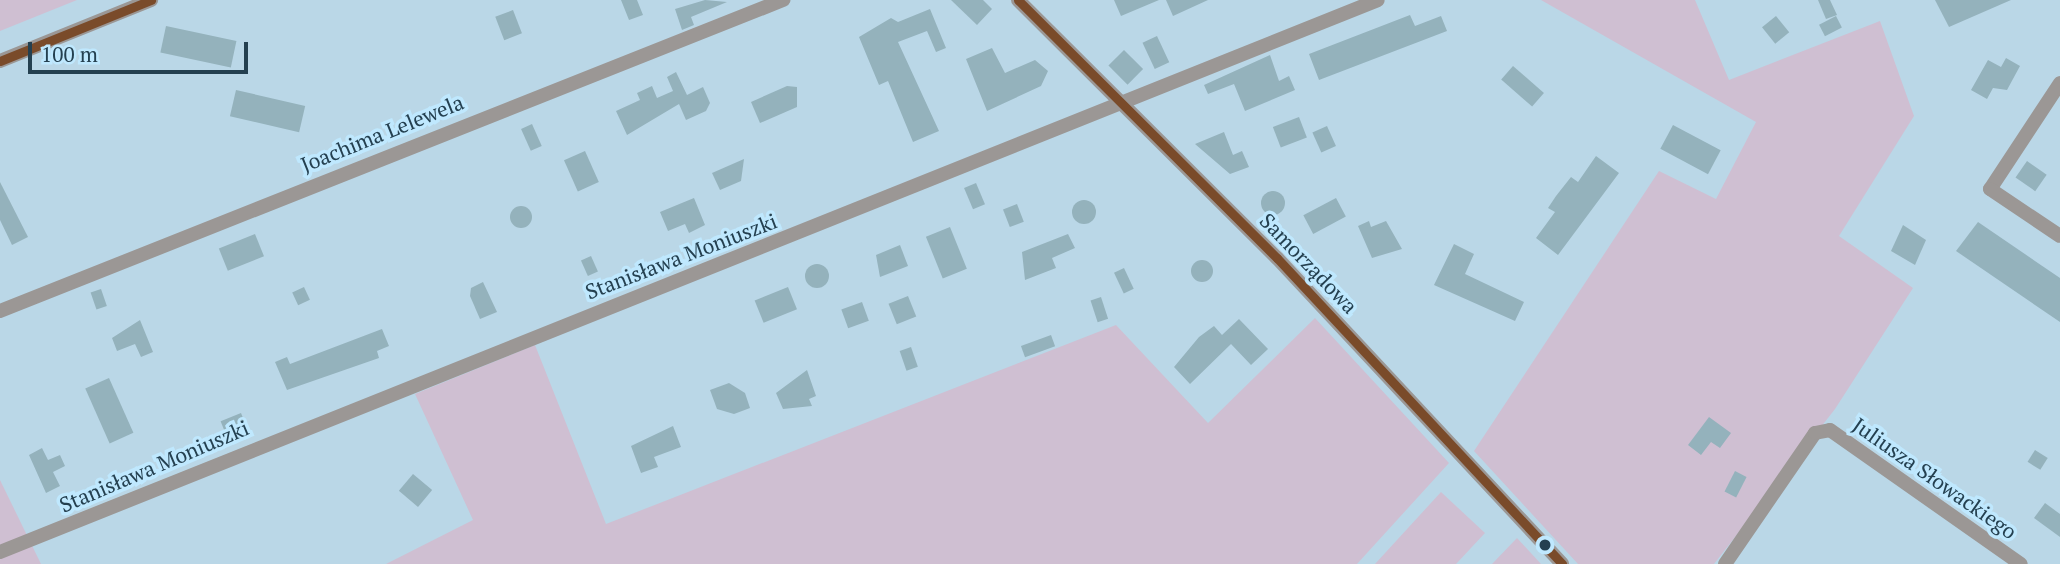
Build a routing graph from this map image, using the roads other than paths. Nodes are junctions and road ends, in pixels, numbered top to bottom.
1 (151, 0) edge
2 (783, 0) edge
3 (1018, 0) edge
4 (1378, 0) edge
5 (0, 61) edge
6 (2060, 83) edge
7 (1120, 102) junction
8 (2060, 236) edge
9 (0, 311) edge
10 (0, 552) edge
11 (1562, 564) edge
12 (1725, 564) edge
13 (2021, 564) edge

1 - 5 street
2 - 9 street, Joachima Lelewela
3 - 7 street, Samorządowa
4 - 7 street, Stanisława Moniuszki
6 - 8 street
7 - 10 street, Stanisława Moniuszki
7 - 11 street, Samorządowa
12 - 13 street, Juliusza Słowackiego

